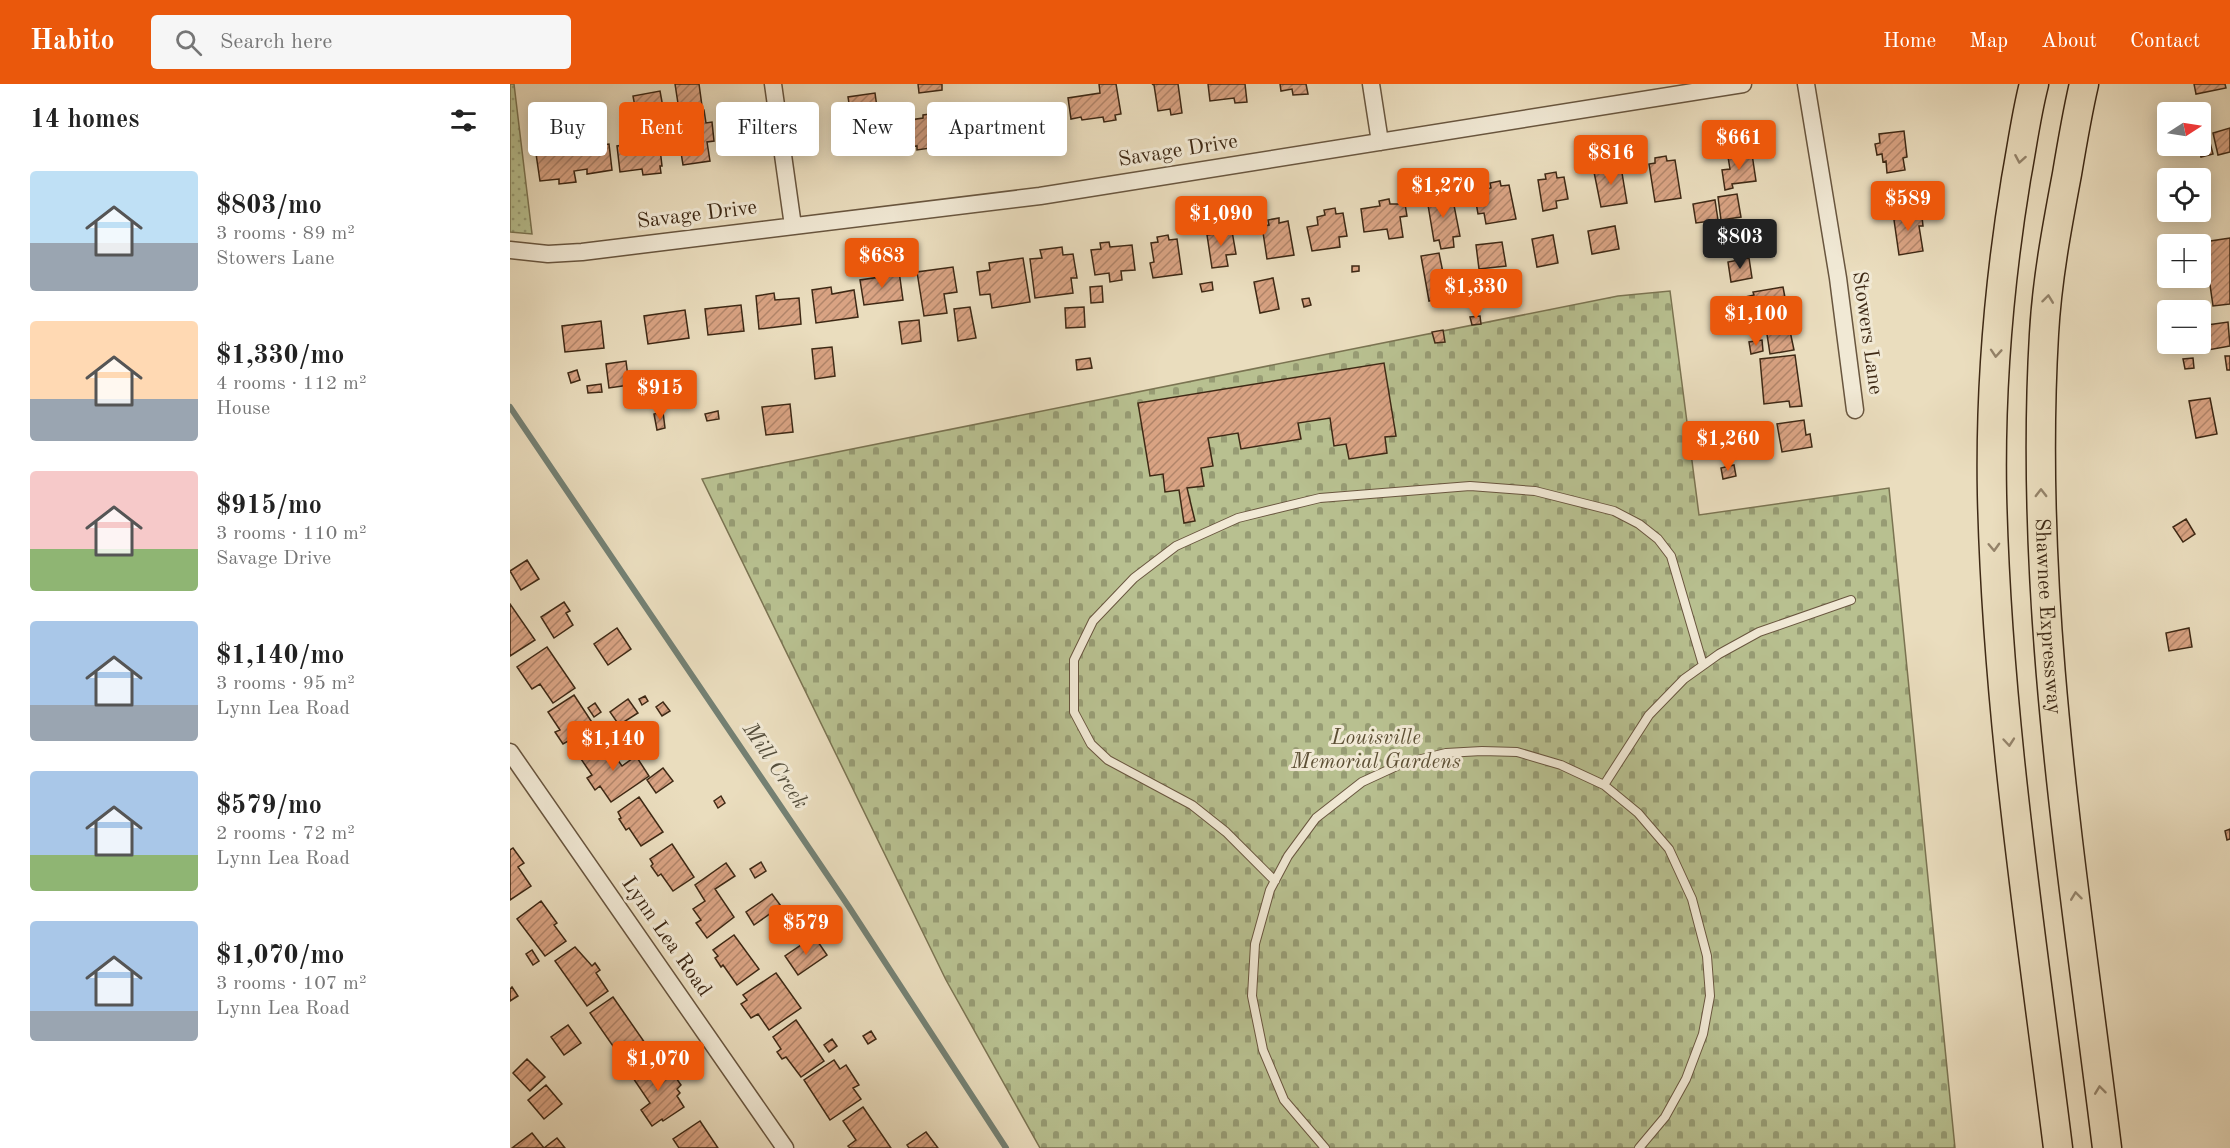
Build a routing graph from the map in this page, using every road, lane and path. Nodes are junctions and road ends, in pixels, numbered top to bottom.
1 (773, 84) edge
2 (1371, 84) edge
3 (1743, 84) edge
4 (1806, 84) edge
5 (2083, 88) edge
6 (2032, 93) edge
7 (1380, 142) junction
8 (793, 226) junction
9 (510, 250) edge
10 (1855, 410) dead end
11 (1851, 600) dead end
12 (1702, 665) junction
13 (510, 752) edge
14 (1604, 785) junction
15 (1275, 881) junction
16 (1644, 1146) edge
17 (785, 1148) edge
18 (1325, 1148) edge
19 (2058, 1148) edge
20 (2107, 1148) edge

1 - 8 street
2 - 7 street
3 - 7 street, Savage Drive
4 - 10 street, Stowers Lane
20 -> 5 highway, Shawnee Expressway
6 -> 19 highway
7 - 8 street, Savage Drive
8 - 9 street, Savage Drive
11 - 12 lane
12 - 14 lane
12 - 15 lane
13 - 17 street, Lynn Lea Road
14 - 15 lane
14 - 16 lane
15 - 18 lane

